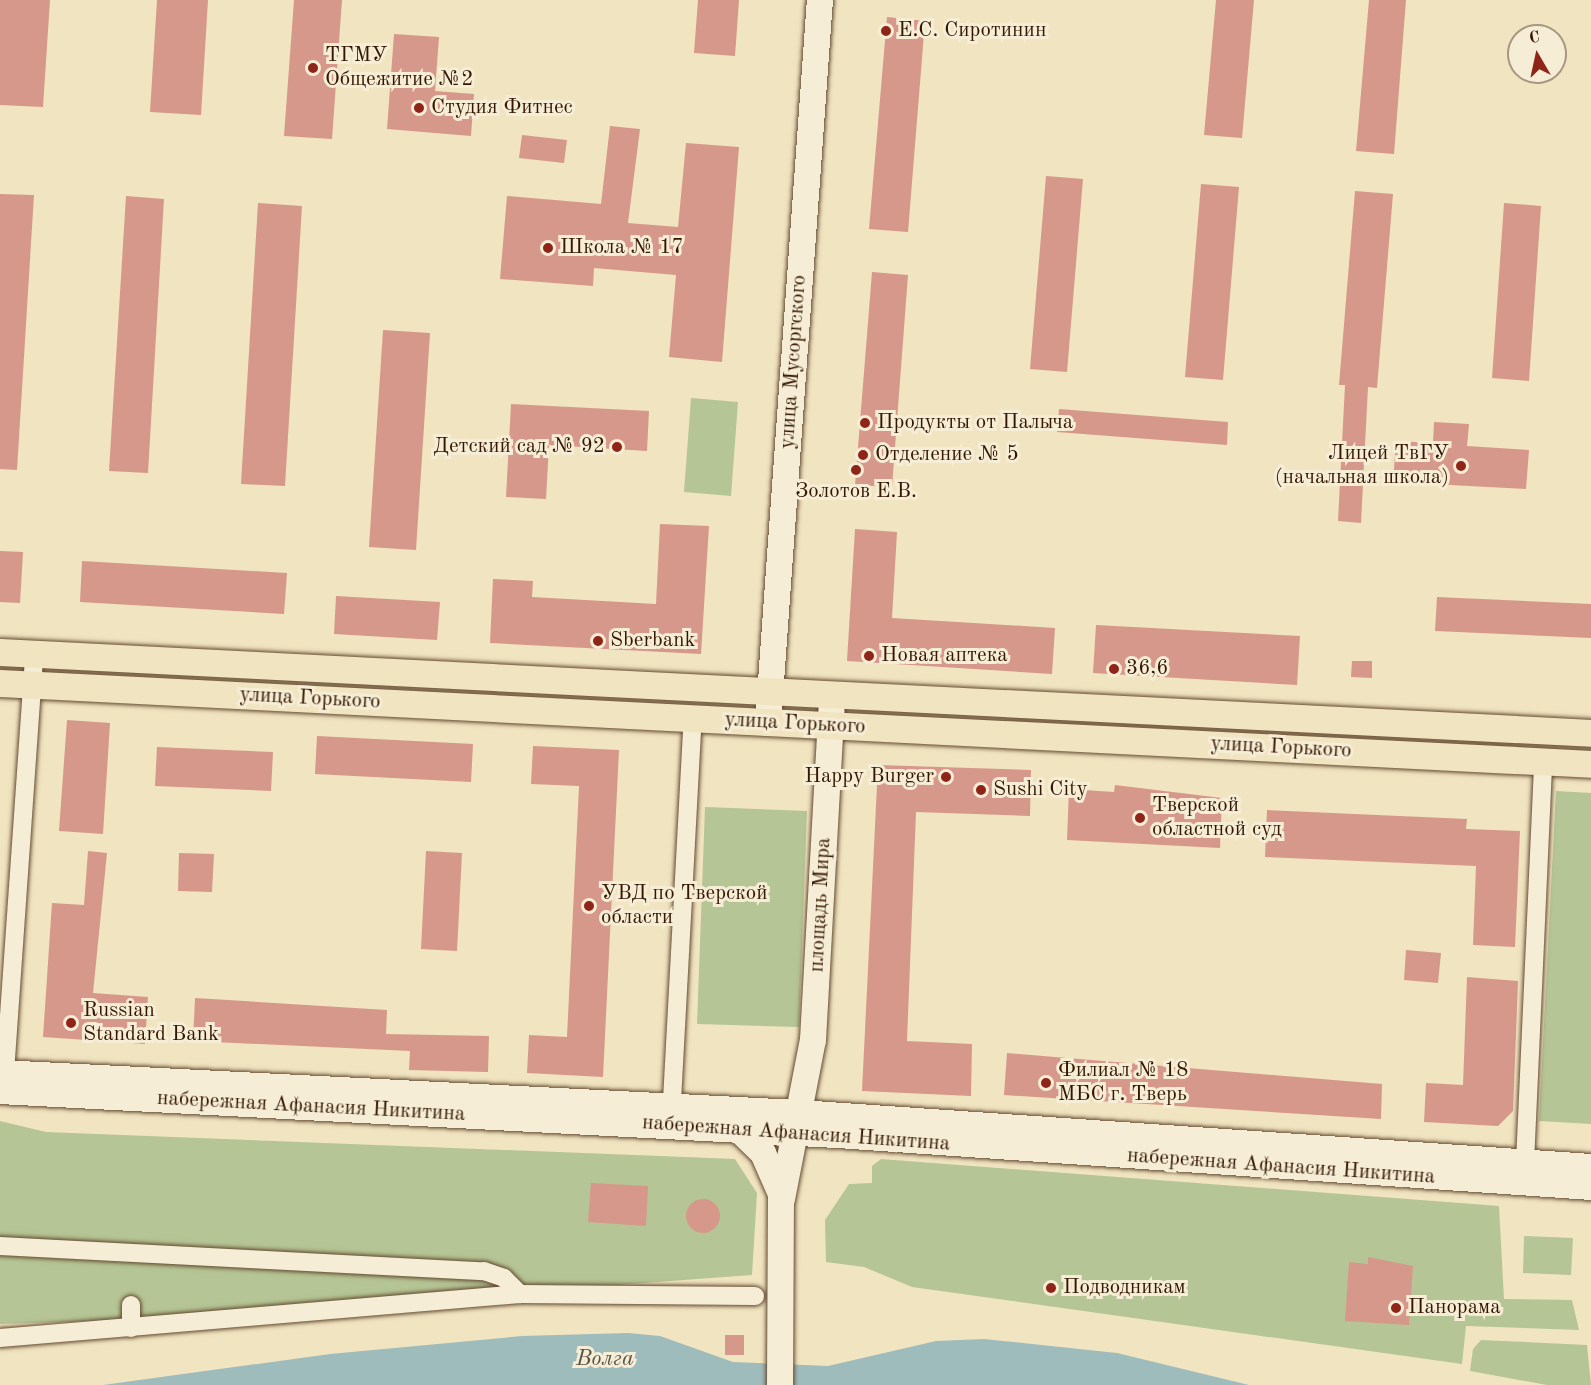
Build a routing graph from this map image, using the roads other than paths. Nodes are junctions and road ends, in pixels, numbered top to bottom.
1 (820, 0) edge
2 (0, 652) edge
3 (34, 654) junction
4 (0, 683) edge
5 (33, 684) junction
6 (770, 693) junction
7 (832, 696) junction
8 (693, 719) junction
9 (768, 723) junction
10 (830, 726) junction
11 (1591, 733) edge
12 (1543, 761) junction
13 (1591, 764) edge
14 (2, 1079) edge
15 (699, 1108) junction
16 (671, 1116) junction
17 (797, 1123) junction
18 (739, 1130) junction
19 (838, 1135) junction
20 (1591, 1167) edge
21 (1525, 1173) junction
22 (1591, 1187) edge
23 (782, 1199) junction
24 (0, 1246) edge
25 (520, 1294) junction
26 (755, 1296) dead end
27 (131, 1305) dead end
28 (131, 1328) junction
29 (0, 1338) edge
30 (780, 1385) edge

1 - 6 main road, улица Мусоргского
2 - 3 main road, улица Горького
3 - 5 street
3 - 6 main road, улица Горького
4 - 5 main road, улица Горького
5 - 8 main road, улица Горького
5 - 14 street
6 - 7 main road, улица Горького
6 - 9 main road, улица Мусоргского
7 - 10 main road, площадь Мира
7 - 11 main road, улица Горького
8 - 9 main road, улица Горького
8 - 16 street
9 - 10 main road, улица Горького
10 - 12 main road, улица Горького
10 - 17 main road, площадь Мира
12 - 13 main road, улица Горького
12 - 21 street
14 - 16 main road, набережная Афанасия Никитина
15 - 16 main road, набережная Афанасия Никитина
15 - 17 main road, набережная Афанасия Никитина
15 - 18 main road
16 - 18 main road, набережная Афанасия Никитина
17 - 18 main road, набережная Афанасия Никитина
17 - 19 main road, набережная Афанасия Никитина
17 - 21 main road, набережная Афанасия Никитина
17 - 23 main road, площадь Мира
18 - 23 main road
19 - 21 main road, набережная Афанасия Никитина
19 - 23 main road
20 - 21 main road, набережная Афанасия Никитина
21 - 22 main road, набережная Афанасия Никитина
23 - 30 main road
24 - 25 street
25 - 26 street
25 - 28 street
27 - 28 street
28 - 29 street

